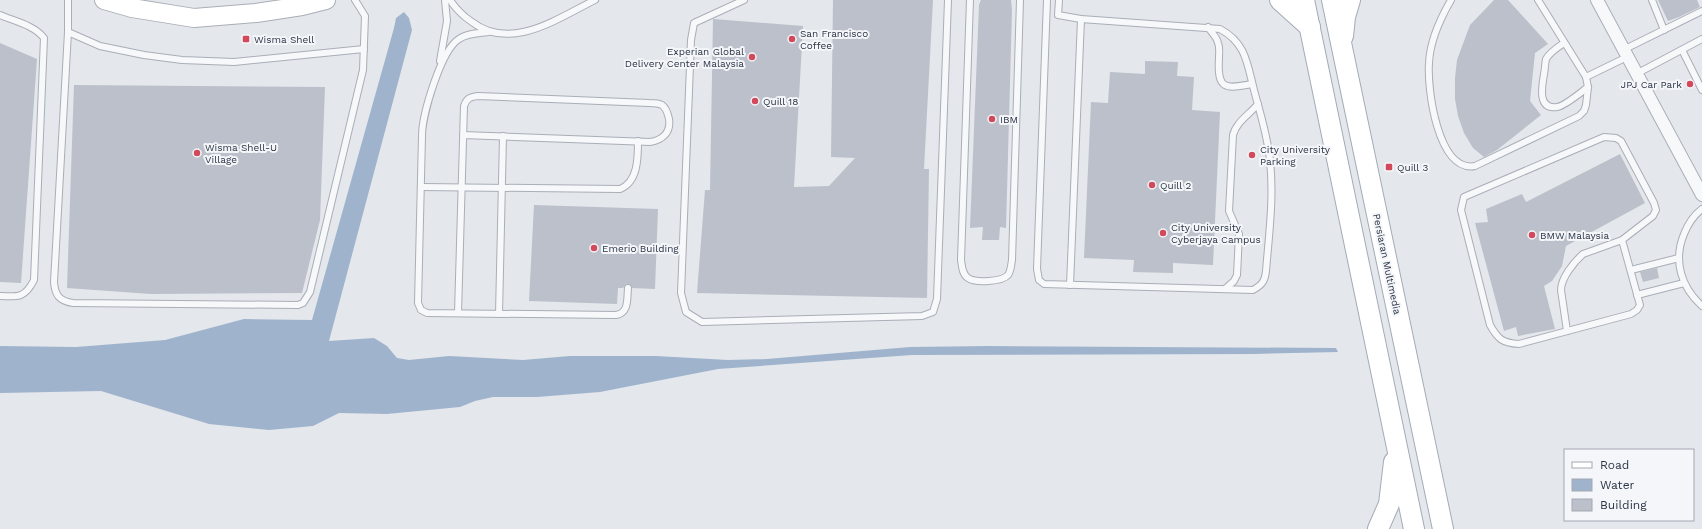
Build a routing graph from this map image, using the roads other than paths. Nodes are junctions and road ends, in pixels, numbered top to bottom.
1 (68, 0) edge
2 (104, 0) edge
3 (326, 0) edge
4 (355, 0) edge
5 (445, 0) edge
6 (450, 0) edge
7 (595, 0) edge
8 (744, 0) edge
9 (948, 0) edge
10 (970, 0) edge
11 (1020, 0) edge
12 (1047, 0) edge
13 (1059, 0) edge
14 (1280, 0) edge
15 (1304, 0) edge
16 (1332, 0) edge
17 (1350, 0) edge
18 (1451, 0) edge
19 (1538, 0) edge
20 (1597, 0) edge
21 (1652, 0) edge
22 (1702, 10) edge
23 (1047, 14) junction
24 (0, 15) edge
25 (1058, 15) junction
26 (1081, 19) junction
27 (1208, 27) junction
28 (1310, 27) junction
29 (1664, 30) junction
30 (68, 32) junction
31 (489, 32) junction
32 (1702, 39) edge
33 (1564, 43) junction
34 (364, 49) junction
35 (1342, 50) junction
36 (1682, 50) junction
37 (1625, 54) junction
38 (1636, 74) junction
39 (1586, 77) junction
40 (436, 78) junction
41 (1252, 84) junction
42 (1588, 87) junction
43 (1702, 90) edge
44 (1258, 104) junction
45 (464, 135) junction
46 (503, 136) junction
47 (638, 141) junction
48 (421, 187) junction
49 (462, 188) junction
50 (502, 188) junction
51 (1702, 195) edge
52 (1702, 209) edge
53 (1622, 240) junction
54 (1679, 258) junction
55 (1630, 270) junction
56 (1684, 282) junction
57 (1070, 285) junction
58 (628, 288) dead end
59 (1225, 289) junction
60 (1638, 295) junction
61 (0, 296) edge
62 (1702, 306) edge
63 (458, 313) junction
64 (499, 314) junction
65 (1567, 331) junction
66 (1395, 438) junction
67 (1378, 529) edge
68 (1414, 529) edge
69 (1443, 529) edge

1 - 30 lane
2 - 3 main road
4 - 34 lane
5 - 40 lane
6 - 31 lane
7 - 31 lane
8 - 9 lane
10 - 11 lane
12 - 23 lane
13 - 25 lane
14 - 28 main road
15 - 28 main road
16 - 35 main road, Persiaran Multimedia
17 - 35 main road
18 - 42 lane
19 - 33 lane
20 - 37 street
21 - 29 lane
22 - 29 lane
23 - 25 lane
23 - 57 lane
24 - 61 lane
25 - 26 lane
26 - 27 lane
26 - 57 lane
27 - 41 lane
27 - 41 lane
28 - 66 main road
29 - 37 lane
30 - 34 lane
30 - 34 lane
31 - 40 lane
32 - 36 lane
33 - 39 lane
33 - 42 lane
35 - 69 main road, Persiaran Multimedia
36 - 38 lane
36 - 43 lane
37 - 38 street
37 - 39 lane
38 - 51 street
39 - 42 lane
40 - 48 lane
41 - 44 lane
44 - 59 lane
44 - 59 lane
45 - 46 lane
45 - 47 lane
45 - 49 lane
46 - 47 lane
46 - 50 lane
47 - 50 lane
48 - 49 lane
48 - 63 lane
49 - 50 lane
49 - 63 lane
50 - 64 lane
52 - 54 lane
53 - 55 lane
53 - 65 lane
53 - 65 lane
54 - 55 lane
54 - 56 lane
55 - 60 lane
56 - 60 lane
56 - 62 lane
57 - 59 lane
58 - 64 lane
60 - 65 lane
63 - 64 lane
66 - 67 main road
66 - 68 main road

